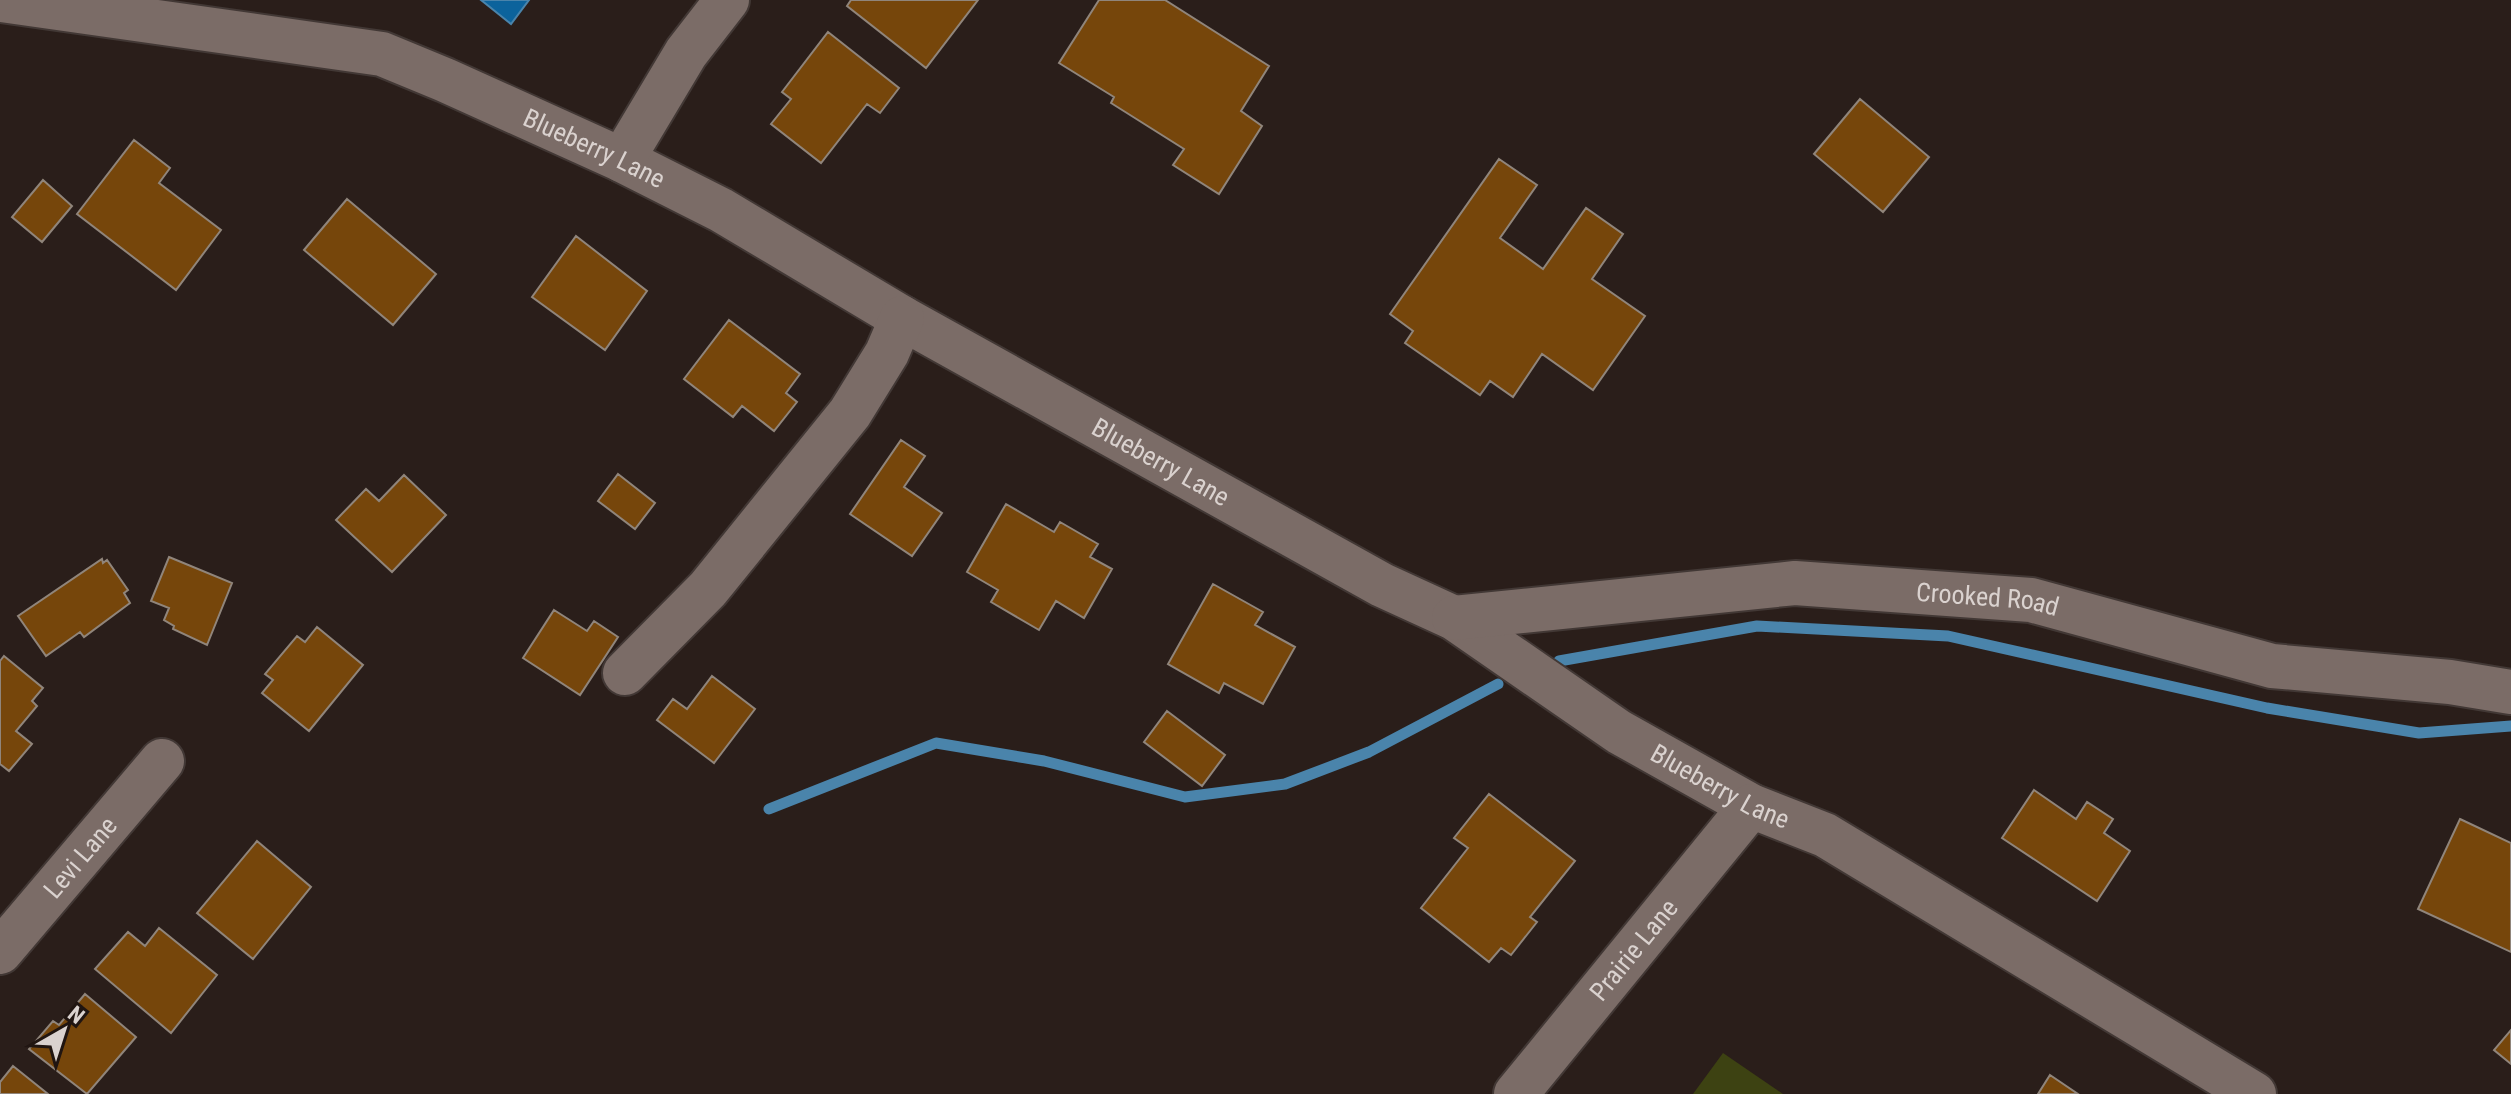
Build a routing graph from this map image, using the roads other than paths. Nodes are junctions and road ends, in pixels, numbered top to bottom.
1 (2, 0) edge
2 (727, 0) edge
3 (622, 160) junction
4 (902, 318) junction
5 (1454, 618) junction
6 (625, 673) dead end
7 (2511, 692) edge
8 (162, 761) dead end
9 (1751, 806) junction
10 (0, 952) edge
11 (1516, 1094) edge
12 (2254, 1094) edge

1 - 3 street, Blueberry Lane
2 - 3 street
3 - 4 street, Blueberry Lane
4 - 5 street, Blueberry Lane
4 - 6 street
5 - 7 street, Crooked Road
5 - 9 street, Blueberry Lane
8 - 10 street, Levi Lane
9 - 11 street, Prairie Lane
9 - 12 street, Blueberry Lane

